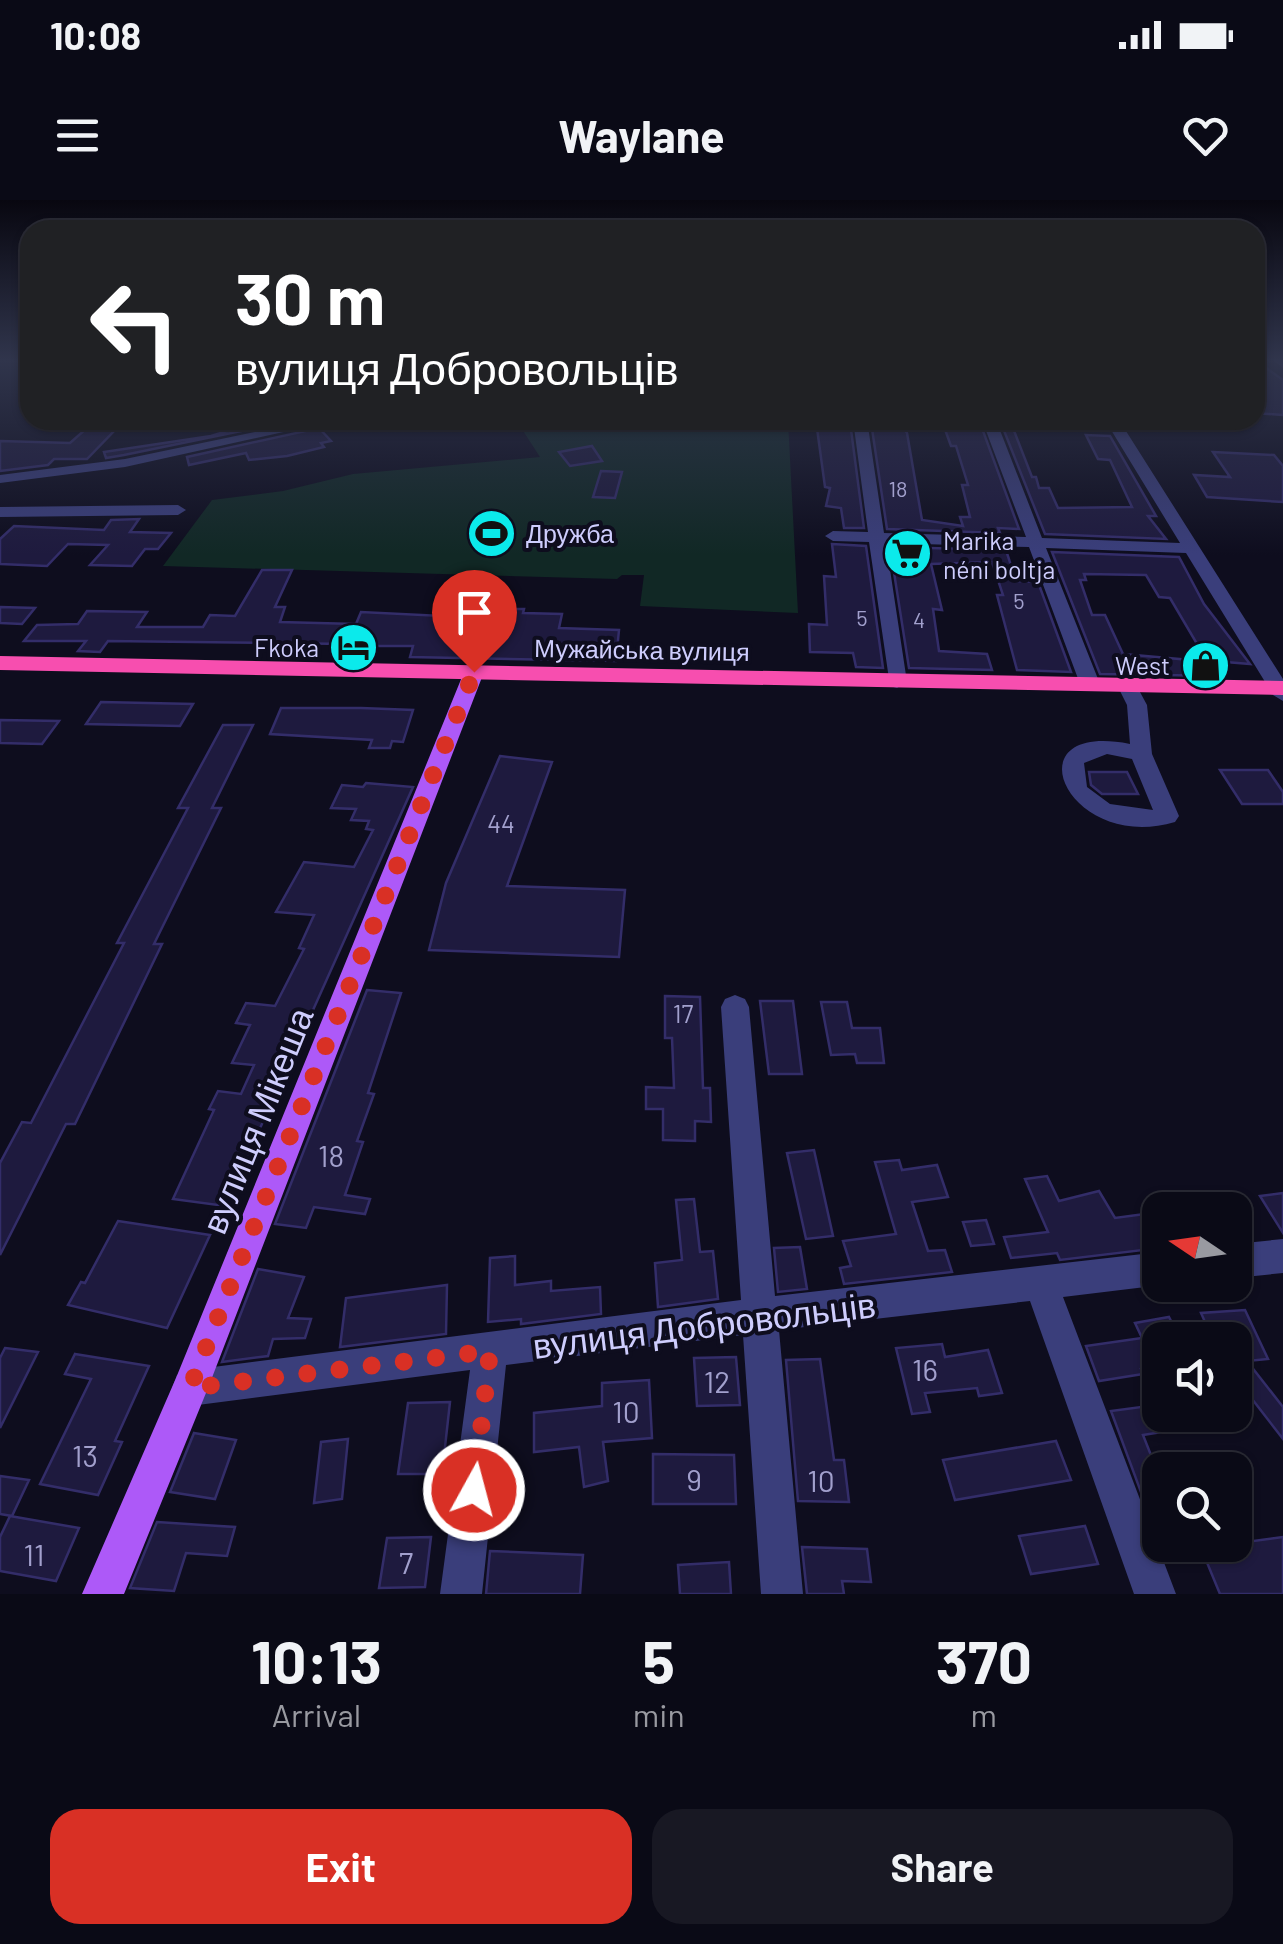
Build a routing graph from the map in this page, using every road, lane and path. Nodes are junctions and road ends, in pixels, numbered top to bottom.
1 (284, 430) edge
2 (862, 430) edge
3 (993, 430) edge
4 (1118, 430) edge
5 (0, 479) edge
6 (178, 510) dead end
7 (0, 512) edge
8 (833, 536) dead end
9 (878, 539) junction
10 (1040, 544) junction
11 (1194, 548) junction
12 (0, 662) edge
13 (474, 672) junction
14 (897, 682) junction
15 (1090, 684) junction
16 (1126, 685) junction
17 (1282, 691) edge
18 (1140, 754) dead end
19 (735, 1007) dead end
20 (1283, 1256) edge
21 (1252, 1259) edge
22 (1142, 1271) edge
23 (1040, 1282) junction
24 (761, 1315) junction
25 (490, 1351) junction
26 (190, 1388) junction
27 (103, 1594) edge
28 (461, 1594) edge
29 (782, 1594) edge
30 (1155, 1594) edge

1 - 5 street
2 - 9 street
3 - 10 street
4 - 11 street
6 - 7 street
8 - 9 street
9 - 10 street
9 - 14 street
10 - 11 street
10 - 15 street
11 - 17 street
12 - 13 highway, Мужайська вулиця
13 - 14 highway, Мужайська вулиця
13 - 26 main road, вулиця Мікеша
14 - 15 highway, Мужайська вулиця
15 - 16 highway, Мужайська вулиця
16 - 17 highway, Мужайська вулиця
16 - 18 street
19 - 24 street
20 - 21 street
22 - 23 street, вулиця Добровольців
23 - 24 street, вулиця Добровольців
23 - 30 street
24 - 25 street, вулиця Добровольців
24 - 29 street
25 - 26 street, вулиця Добровольців
25 - 28 street
26 - 27 main road, вулиця Мікеша

